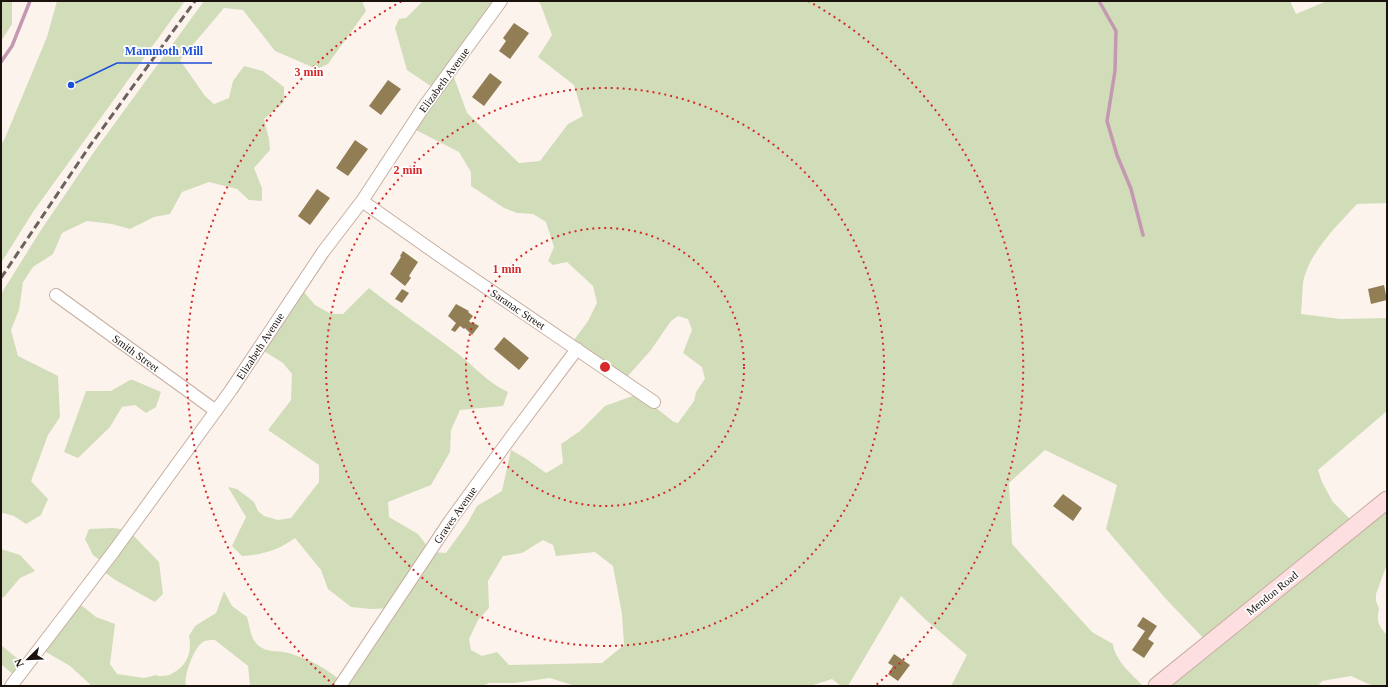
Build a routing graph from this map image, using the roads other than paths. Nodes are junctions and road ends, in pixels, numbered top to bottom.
1 (501, 1) edge
2 (362, 201) junction
3 (56, 295) dead end
4 (577, 349) junction
5 (654, 402) dead end
6 (216, 411) junction
7 (1385, 506) edge
8 (11, 686) edge
9 (340, 686) edge
10 (1157, 686) edge

1 - 2 street, Elizabeth Avenue
2 - 4 street, Saranac Street
2 - 6 street, Elizabeth Avenue
3 - 6 street, Smith Street
4 - 5 street, Saranac Street
4 - 9 street, Graves Avenue
6 - 8 street, Elizabeth Avenue
7 - 10 street, Mendon Road

